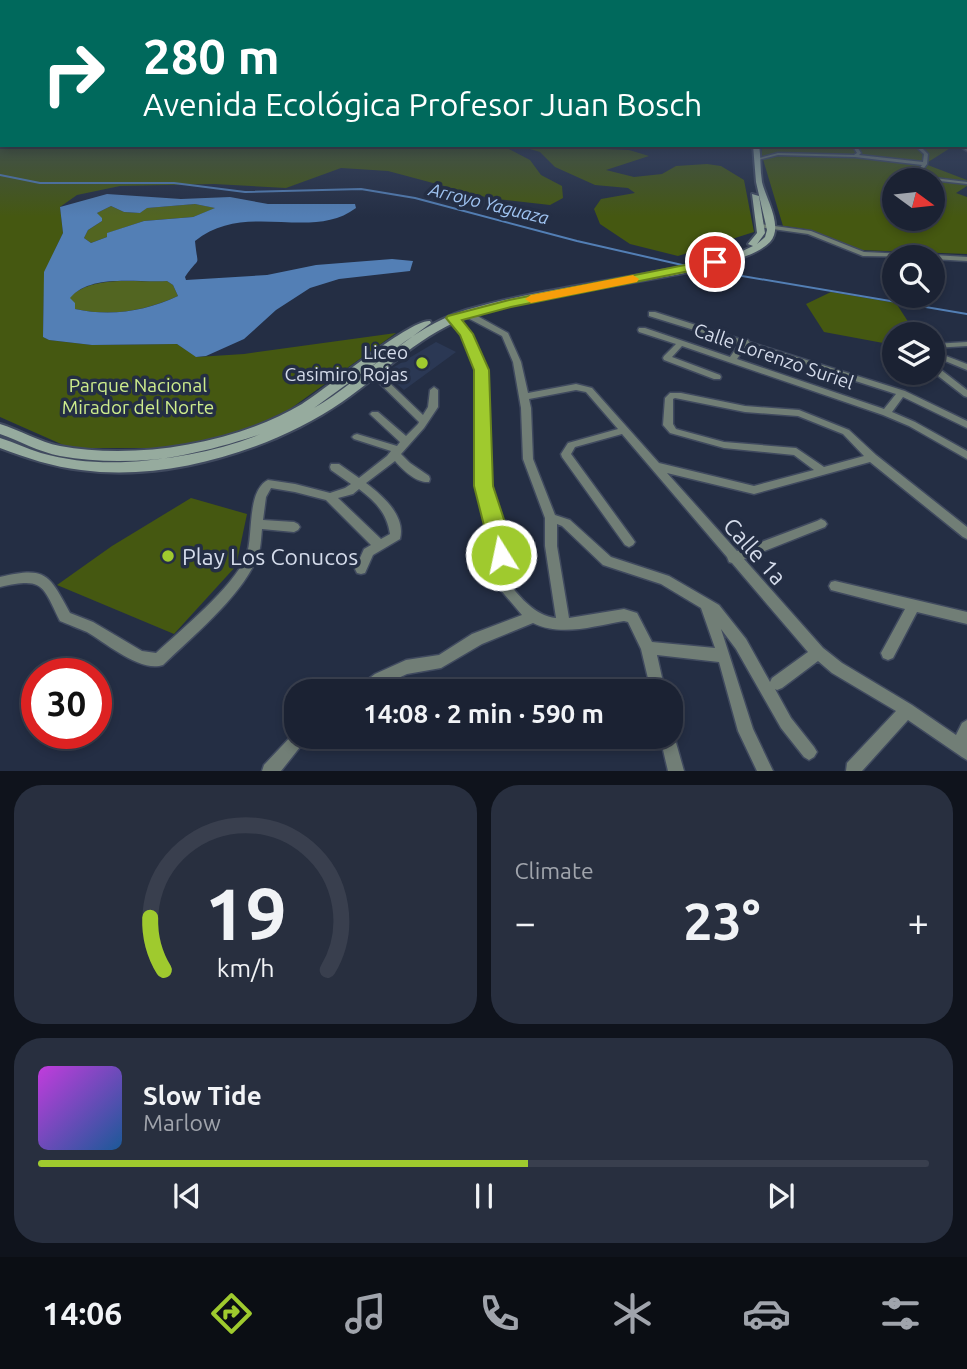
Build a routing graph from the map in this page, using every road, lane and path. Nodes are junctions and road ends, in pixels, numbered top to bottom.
1 (754, 147) edge
2 (754, 147) edge
3 (757, 147) edge
4 (855, 147) edge
5 (918, 147) edge
6 (778, 154) junction
7 (855, 156) junction
8 (758, 159) junction
9 (925, 164) junction
10 (967, 183) edge
11 (761, 226) junction
12 (771, 227) junction
13 (882, 255) edge
14 (945, 258) edge
15 (967, 259) edge
16 (710, 261) junction
17 (629, 277) junction
18 (652, 314) dead end
19 (463, 318) junction
20 (642, 330) dead end
21 (745, 341) junction
22 (681, 343) junction
23 (967, 344) edge
24 (945, 345) edge
25 (945, 358) edge
26 (732, 360) junction
27 (967, 367) edge
28 (374, 373) junction
29 (717, 377) dead end
30 (945, 377) edge
31 (435, 390) dead end
32 (902, 393) junction
33 (967, 394) edge
34 (524, 397) junction
35 (886, 412) junction
36 (375, 414) dead end
37 (424, 421) junction
38 (967, 425) edge
39 (0, 429) edge
40 (623, 431) junction
41 (357, 436) dead end
42 (0, 443) edge
43 (399, 448) junction
44 (967, 455) edge
45 (872, 458) junction
46 (653, 466) junction
47 (335, 467) dead end
48 (821, 470) junction
49 (425, 480) dead end
50 (362, 484) junction
51 (330, 497) junction
52 (551, 518) junction
53 (259, 524) junction
54 (821, 524) dead end
55 (294, 527) dead end
56 (967, 534) edge
57 (629, 542) dead end
58 (382, 544) junction
59 (733, 558) junction
60 (361, 569) dead end
61 (0, 582) edge
62 (835, 586) dead end
63 (706, 602) junction
64 (913, 607) junction
65 (533, 617) junction
66 (967, 618) edge
67 (564, 624) junction
68 (648, 648) junction
69 (818, 653) junction
70 (888, 653) dead end
71 (723, 656) junction
72 (382, 679) edge
73 (655, 679) edge
74 (777, 683) dead end
75 (906, 710) junction
76 (967, 728) edge
77 (289, 749) edge
78 (671, 749) edge
79 (963, 749) edge
80 (808, 752) dead end
81 (853, 769) edge
82 (270, 771) edge
83 (676, 771) edge
84 (765, 771) edge

1 - 8 street
2 - 11 street
3 - 6 street
4 - 7 street
5 - 9 street
6 - 7 street
6 - 8 street
7 - 9 street
8 - 12 street
9 - 10 street
11 - 12 street
11 - 16 street
12 - 13 street
12 - 16 street
14 - 15 street
16 - 17 street
17 - 19 street
17 - 39 street
18 - 21 street
19 - 28 street
19 - 34 street
19 - 65 street
20 - 22 street, Calle Lorenzo Suriel
21 - 26 street
21 - 32 street
22 - 26 street, Calle Lorenzo Suriel
22 - 29 street
23 - 24 street
25 - 27 street
26 - 35 street, Calle Lorenzo Suriel
28 - 37 street
28 - 42 street
30 - 33 street
31 - 37 street
32 - 35 street
32 - 38 street
34 - 40 street, Calle 1a
34 - 52 street
35 - 44 street, Calle Lorenzo Suriel
36 - 43 street
37 - 43 street
40 - 46 street, Calle 1a
40 - 57 street
41 - 43 street
43 - 49 street
43 - 50 street
45 - 48 street
45 - 48 street
45 - 56 street
46 - 48 street
46 - 59 street, Calle 1a
47 - 50 street
50 - 51 street
50 - 58 street
51 - 53 street
51 - 58 street
52 - 63 street
52 - 67 street
53 - 55 street
53 - 61 street
54 - 59 street
58 - 60 street
59 - 69 street, Calle 1a
62 - 64 street
63 - 71 street
63 - 80 street
64 - 66 street
64 - 70 street
65 - 67 street
65 - 72 street
67 - 68 street
68 - 71 street
68 - 73 street
69 - 74 street
69 - 75 street, Calle 1a
71 - 84 street
75 - 79 street, Calle 1a
75 - 81 street
76 - 79 street
77 - 82 street
78 - 83 street

